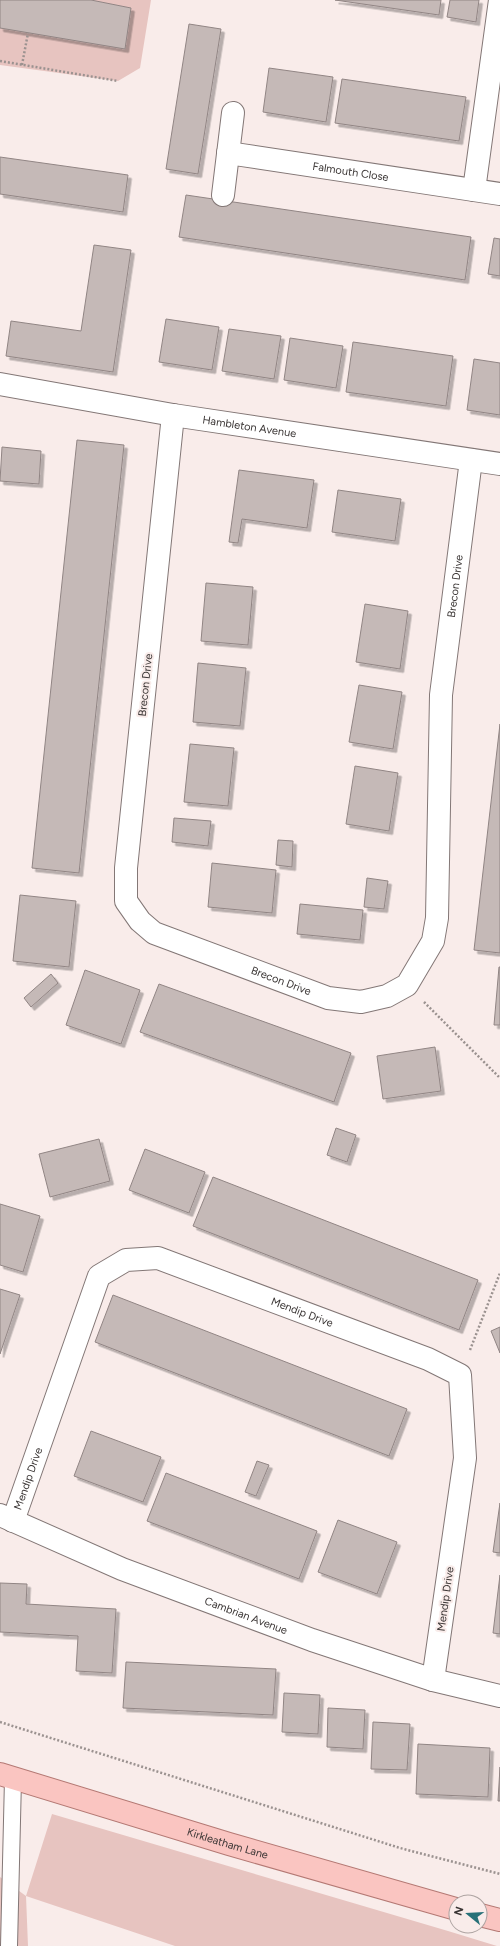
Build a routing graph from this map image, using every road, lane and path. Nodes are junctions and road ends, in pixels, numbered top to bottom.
1 (500, 0) edge
2 (28, 33) dead end
3 (0, 61) edge
4 (22, 65) junction
5 (118, 81) dead end
6 (233, 113) dead end
7 (228, 153) junction
8 (474, 190) junction
9 (500, 194) edge
10 (223, 195) dead end
11 (0, 384) edge
12 (173, 415) junction
13 (471, 460) junction
14 (500, 464) edge
15 (407, 985) junction
16 (500, 1078) edge
17 (500, 1273) edge
18 (460, 1375) junction
19 (6, 1518) edge
20 (433, 1680) junction
21 (500, 1696) edge
22 (0, 1722) edge
23 (6, 1777) edge
24 (500, 1874) edge
25 (448, 1907) edge
26 (488, 1917) edge
27 (500, 1920) edge
28 (9, 1946) edge

1 - 8 street
2 - 4 path
3 - 4 path
4 - 5 path
6 - 7 street
7 - 8 street, Falmouth Close
7 - 10 street
8 - 9 street, Falmouth Close
11 - 12 street, Hambleton Avenue
12 - 13 street, Hambleton Avenue
12 - 15 street, Brecon Drive
13 - 14 street, Hambleton Avenue
13 - 15 street, Brecon Drive
15 - 16 path
17 - 18 path
18 - 19 street, Mendip Drive
18 - 20 street, Mendip Drive
19 - 20 street, Cambrian Avenue
20 - 21 street, Cambrian Avenue
22 - 24 path
23 - 25 main road, Kirkleatham Lane
23 - 28 lane
26 - 27 main road

